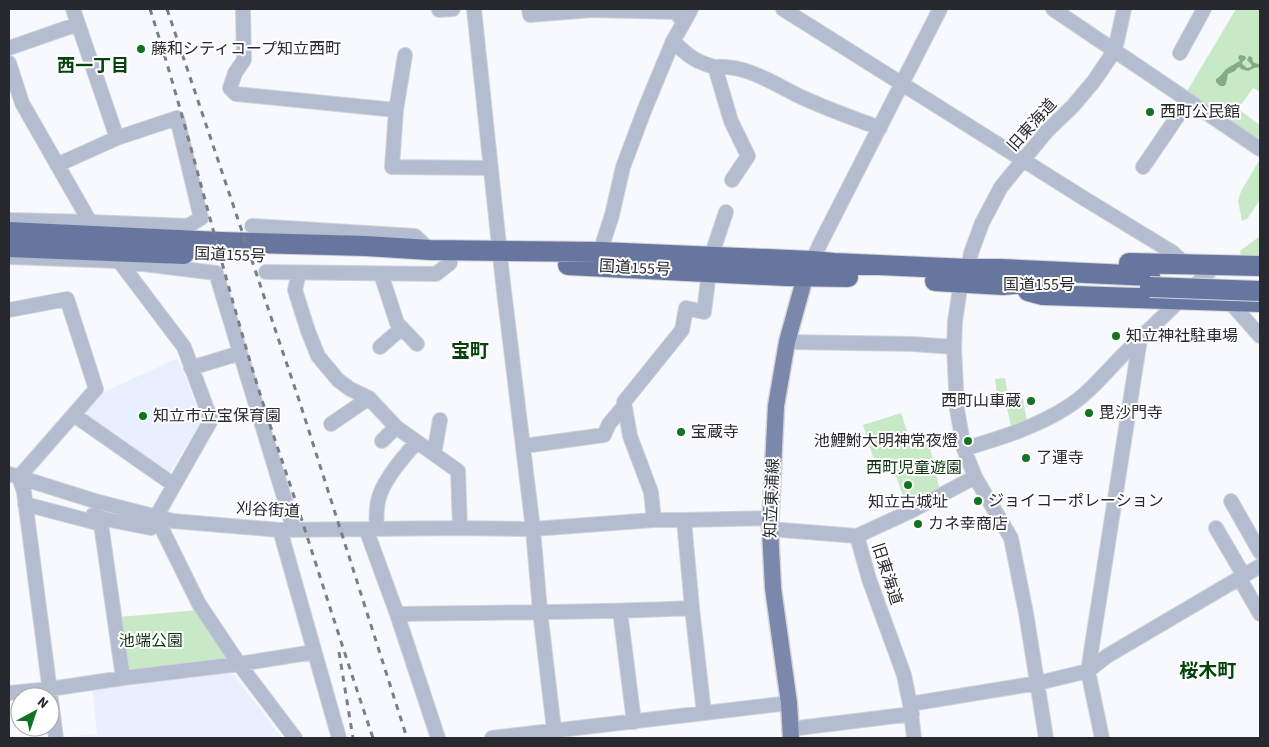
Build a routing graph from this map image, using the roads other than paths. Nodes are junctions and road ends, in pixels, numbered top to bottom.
1 (73, 9) edge
2 (243, 9) edge
3 (453, 9) edge
4 (474, 9) edge
5 (529, 9) edge
6 (691, 9) edge
7 (783, 9) edge
8 (940, 9) edge
9 (1053, 9) edge
10 (1124, 9) edge
11 (1204, 9) edge
12 (438, 10) dead end
13 (592, 10) edge
14 (678, 14) edge
15 (78, 24) junction
16 (673, 41) junction
17 (9, 48) edge
18 (1115, 50) junction
19 (1180, 53) dead end
20 (404, 55) dead end
21 (9, 63) edge
22 (715, 67) junction
23 (902, 84) junction
24 (1188, 101) junction
25 (396, 110) junction
26 (880, 128) junction
27 (118, 138) junction
28 (1260, 150) edge
29 (1023, 159) junction
30 (57, 165) junction
31 (1143, 167) dead end
32 (490, 168) junction
33 (732, 180) dead end
34 (726, 212) dead end
35 (9, 220) edge
36 (90, 222) junction
37 (252, 226) dead end
38 (9, 232) edge
39 (9, 247) edge
40 (430, 250) junction
41 (600, 252) junction
42 (9, 257) edge
43 (500, 257) junction
44 (119, 261) junction
45 (450, 263) junction
46 (1185, 264) junction
47 (1217, 264) junction
48 (710, 265) junction
49 (1260, 266) edge
50 (808, 269) junction
51 (266, 272) dead end
52 (299, 272) junction
53 (381, 274) junction
54 (965, 276) junction
55 (1002, 277) junction
56 (1260, 280) edge
57 (1150, 281) junction
58 (1260, 291) edge
59 (1181, 299) junction
60 (1229, 301) junction
61 (1260, 302) edge
62 (9, 310) edge
63 (402, 328) junction
64 (1260, 336) edge
65 (1140, 339) junction
66 (787, 342) junction
67 (417, 344) dead end
68 (380, 346) dead end
69 (954, 347) junction
70 (240, 353) junction
71 (192, 368) junction
72 (369, 398) junction
73 (624, 406) junction
74 (74, 415) junction
75 (440, 420) dead end
76 (331, 424) dead end
77 (396, 427) junction
78 (382, 441) dead end
79 (417, 442) junction
80 (524, 446) junction
81 (964, 449) junction
82 (434, 454) junction
83 (975, 477) junction
84 (12, 478) edge
85 (174, 485) junction
86 (25, 498) junction
87 (1231, 501) dead end
88 (654, 520) junction
89 (684, 520) junction
90 (154, 522) junction
91 (770, 524) junction
92 (460, 528) junction
93 (1216, 528) dead end
94 (371, 529) junction
95 (533, 529) junction
96 (287, 530) junction
97 (857, 536) junction
98 (1260, 552) edge
99 (1260, 566) edge
100 (1242, 577) junction
101 (692, 608) junction
102 (540, 611) junction
103 (620, 611) junction
104 (397, 614) junction
105 (1260, 614) edge
106 (314, 652) junction
107 (239, 664) junction
108 (1088, 671) junction
109 (123, 678) junction
110 (1038, 683) junction
111 (50, 687) edge
112 (60, 687) edge
113 (788, 703) junction
114 (911, 709) junction
115 (704, 713) junction
116 (634, 722) junction
117 (554, 734) edge
118 (791, 734) edge
119 (295, 738) edge
120 (339, 738) edge
121 (438, 738) edge
122 (492, 738) edge
123 (914, 738) edge
124 (1046, 738) edge
125 (1102, 738) edge

1 - 15 street
2 - 25 street
3 - 12 street
4 - 32 street
5 - 13 street
6 - 14 street
7 - 23 street
8 - 23 street
9 - 18 street
10 - 18 street, 旧東海道
11 - 19 street
13 - 14 street
14 - 16 street
15 - 17 street
15 - 27 street
16 - 22 street
16 - 41 street
18 - 24 street
18 - 29 street, 旧東海道
20 - 25 street
21 - 30 street
22 - 26 street
22 - 33 street
23 - 26 street
23 - 29 street
24 - 28 street
24 - 31 street
25 - 32 street
26 - 50 street
27 - 30 street
27 - 36 street
29 - 46 street
29 - 54 street, 旧東海道
30 - 36 street
32 - 43 street
34 - 48 street
35 - 36 street
37 - 40 street
38 - 40 highway, 国道155号
39 - 45 highway, 国道155号
40 - 43 highway, 国道155号
41 - 43 highway, 国道155号
41 - 48 highway, 国道155号
42 - 44 street
43 - 45 highway, 国道155号
43 - 48 highway, 国道155号
43 - 80 street
44 - 70 street
44 - 71 street
45 - 53 street
46 - 47 highway
46 - 55 highway
47 - 49 highway
47 - 59 street
48 - 50 highway, 国道155号
48 - 73 street
50 - 54 highway, 国道155号
50 - 66 main road, 知立東浦線
51 - 52 street
52 - 53 street
52 - 72 street
53 - 63 street
54 - 55 highway, 国道155号
54 - 69 street, 旧東海道
55 - 57 highway, 国道155号
55 - 59 highway
56 - 57 highway, 国道155号
57 - 58 highway, 国道155号, bridge
59 - 60 highway
59 - 65 street
60 - 61 highway
60 - 64 street
62 - 74 street
63 - 67 street
63 - 68 street
65 - 81 street
65 - 108 street
66 - 69 street
66 - 91 main road, 知立東浦線
69 - 81 street, 旧東海道
70 - 71 street
70 - 96 street
71 - 85 street
72 - 76 street
72 - 77 street
73 - 80 street
73 - 88 street
74 - 84 street
74 - 85 street
75 - 82 street
77 - 78 street
77 - 79 street
79 - 82 street
79 - 94 street
80 - 95 street
81 - 83 street, 旧東海道
82 - 92 street
83 - 97 street, 旧東海道
83 - 110 street
84 - 86 street
84 - 90 street, 刈谷街道
85 - 90 street
86 - 90 street
86 - 109 street
86 - 111 street
87 - 98 street
88 - 89 street, 刈谷街道
88 - 95 street, 刈谷街道
89 - 91 street, 刈谷街道
89 - 101 street
90 - 96 street, 刈谷街道
90 - 107 street
91 - 97 street, 刈谷街道
91 - 113 main road, 知立東浦線
92 - 94 street, 刈谷街道
92 - 95 street, 刈谷街道
93 - 100 street
94 - 96 street, 刈谷街道
94 - 104 street
95 - 102 street
96 - 106 street
97 - 114 street, 旧東海道
99 - 100 street
100 - 105 street
100 - 108 street
101 - 103 street
101 - 115 street
102 - 103 street
102 - 104 street
102 - 117 street
103 - 116 street
104 - 121 street
106 - 107 street
106 - 120 street
107 - 109 street
107 - 119 street
108 - 110 street
108 - 125 street
109 - 112 street
110 - 114 street
110 - 124 street
113 - 115 street
113 - 118 main road, 知立東浦線
114 - 118 street
114 - 123 street, 旧東海道
115 - 116 street
116 - 117 street
117 - 122 street

